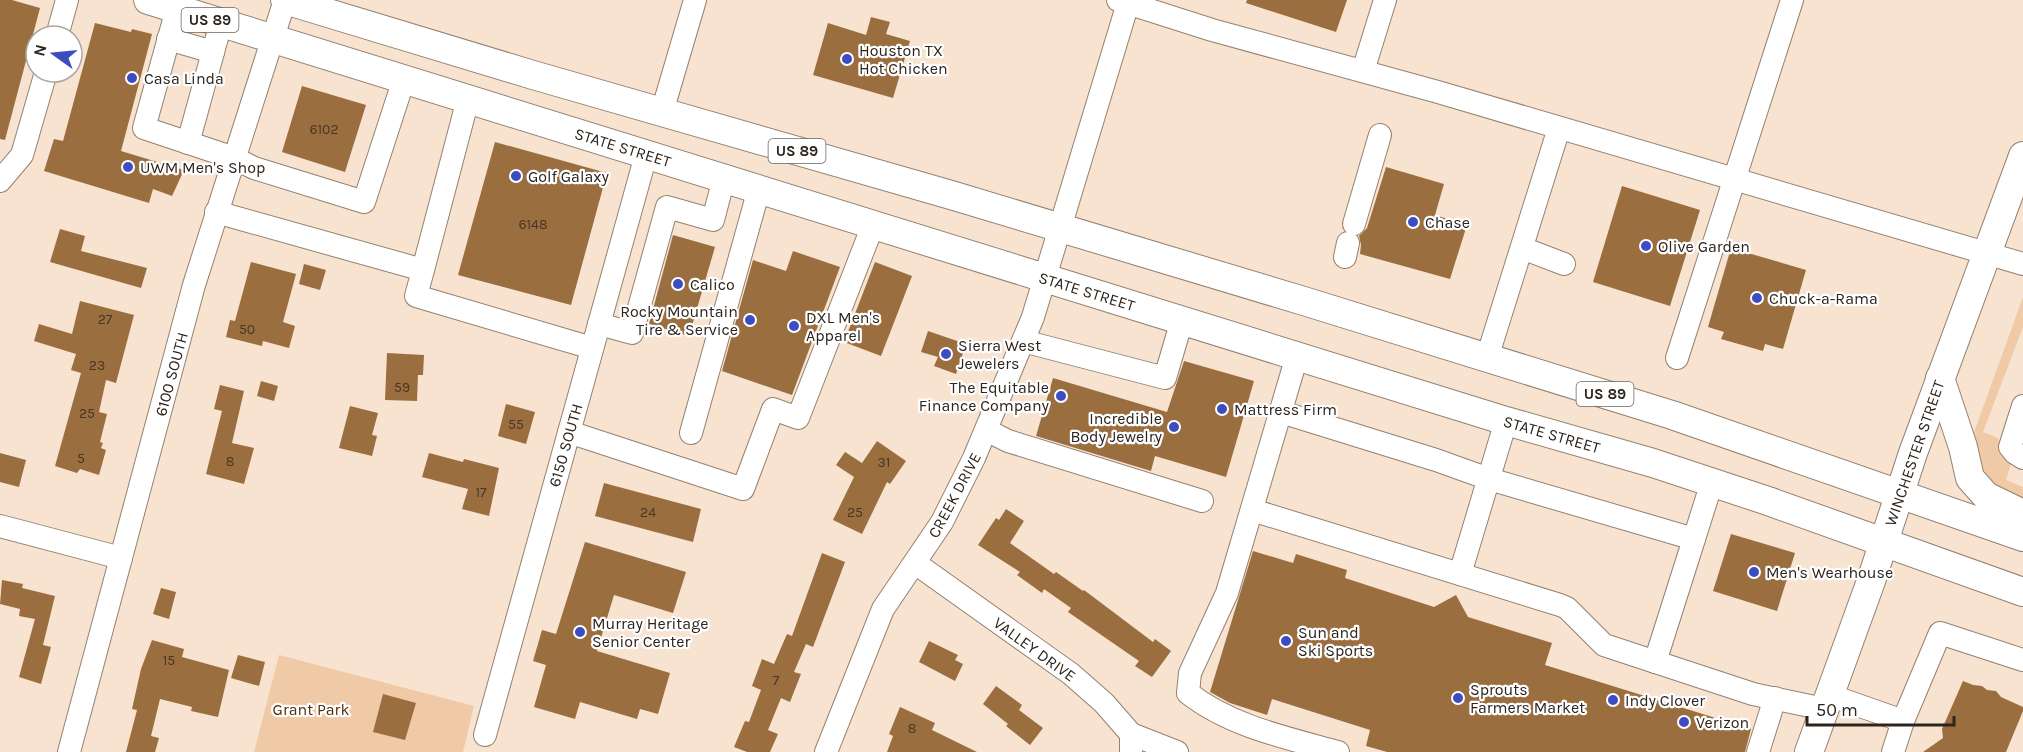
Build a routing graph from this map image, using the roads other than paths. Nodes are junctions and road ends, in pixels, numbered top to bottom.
1 (67, 0) edge
2 (148, 0) edge
3 (285, 0) edge
4 (695, 0) edge
5 (1176, 0) edge
6 (1385, 0) edge
7 (1792, 0) edge
8 (1123, 2) edge
9 (177, 9) junction
10 (221, 23) junction
11 (1190, 23) junction
12 (60, 24) edge
13 (168, 39) junction
14 (273, 39) junction
15 (213, 52) junction
16 (1363, 71) junction
17 (404, 79) junction
18 (43, 84) edge
19 (468, 99) junction
20 (662, 112) junction
21 (1559, 128) junction
22 (1380, 135) dead end
23 (188, 142) junction
24 (646, 155) junction
25 (2023, 156) edge
26 (234, 158) junction
27 (724, 178) junction
28 (1735, 180) junction
29 (0, 181) edge
30 (759, 189) junction
31 (216, 212) junction
32 (873, 225) junction
33 (1060, 227) junction
34 (1349, 241) dead end
35 (1522, 248) junction
36 (1987, 253) junction
37 (1564, 264) dead end
38 (2023, 264) edge
39 (423, 270) junction
40 (1046, 278) junction
41 (1182, 321) junction
42 (599, 324) junction
43 (1023, 341) junction
44 (592, 348) junction
45 (1297, 356) junction
46 (1487, 358) junction
47 (1677, 358) dead end
48 (1941, 378) junction
49 (2023, 406) edge
50 (1281, 412) junction
51 (1506, 421) junction
52 (986, 430) junction
53 (569, 432) junction
54 (691, 433) dead end
55 (2023, 458) edge
56 (1489, 480) junction
57 (1712, 483) junction
58 (1900, 493) junction
59 (1202, 501) dead end
60 (1252, 510) junction
61 (2023, 514) edge
62 (0, 526) edge
63 (2023, 537) edge
64 (1694, 539) junction
65 (1884, 542) junction
66 (121, 558) junction
67 (915, 563) junction
68 (1460, 574) junction
69 (2023, 592) edge
70 (2023, 660) edge
71 (1655, 662) junction
72 (1775, 698) junction
73 (1826, 702) junction
74 (1903, 721) junction
75 (485, 735) dead end
76 (1131, 743) edge
77 (69, 752) edge
78 (826, 752) edge
79 (1177, 752) edge
80 (1338, 752) edge
81 (1758, 752) edge
82 (1809, 752) edge
83 (1893, 752) edge

1 - 12 street
2 - 9 main road, STATE STREET / US 89
3 - 14 street, 6100 SOUTH
3 - 20 main road, US 89
4 - 20 street
5 - 11 street
6 - 16 street
7 - 28 street
8 - 11 street
8 - 33 street, CREEK DRIVE
9 - 10 main road, STATE STREET / US 89
9 - 13 street
10 - 14 main road, STATE STREET / US 89
10 - 15 street
11 - 16 street
13 - 15 street
13 - 23 street
14 - 17 main road, STATE STREET / US 89
14 - 26 street, 6100 SOUTH
15 - 23 street
16 - 21 street
17 - 19 main road, STATE STREET / US 89
17 - 26 street
18 - 29 street
19 - 24 main road, STATE STREET / US 89
19 - 39 street
20 - 33 main road, US 89
21 - 28 street
21 - 35 street
22 - 34 street
23 - 26 street
24 - 27 main road, STATE STREET / US 89
24 - 42 street, 6150 SOUTH
25 - 36 main road, WINCHESTER STREET
26 - 31 street, 6100 SOUTH
27 - 30 main road, STATE STREET / US 89
27 - 42 street
28 - 36 street
28 - 47 street
30 - 32 main road, STATE STREET / US 89
30 - 54 street
31 - 39 street
31 - 66 street, 6100 SOUTH
32 - 40 main road, STATE STREET / US 89
32 - 53 street
33 - 40 street, CREEK DRIVE
33 - 46 main road, US 89
35 - 37 street
35 - 46 street
36 - 38 street
36 - 48 main road, WINCHESTER STREET
39 - 44 street
40 - 41 main road, STATE STREET / US 89
40 - 43 street, CREEK DRIVE
41 - 43 street
41 - 45 main road, STATE STREET / US 89
42 - 44 street, 6150 SOUTH
43 - 52 street, CREEK DRIVE
44 - 53 street, 6150 SOUTH
45 - 50 street
45 - 51 main road, STATE STREET / US 89
46 - 58 main road, US 89
48 - 58 main road, WINCHESTER STREET
48 - 61 main road
49 - 55 street
50 - 56 street
50 - 60 street
51 - 56 street
51 - 57 main road, STATE STREET / US 89
52 - 59 street
52 - 67 street, CREEK DRIVE
53 - 75 street, 6150 SOUTH
56 - 64 street
56 - 68 street
57 - 64 street
57 - 65 main road, STATE STREET / US 89
58 - 63 main road, US 89
58 - 65 main road, WINCHESTER STREET
60 - 68 street
60 - 80 street
62 - 66 street
64 - 71 street
65 - 69 main road, STATE STREET / US 89
65 - 73 main road, WINCHESTER STREET
66 - 77 street, 6100 SOUTH
67 - 76 street, VALLEY DRIVE
67 - 78 street, CREEK DRIVE
68 - 71 street
70 - 74 street
71 - 72 street
72 - 73 street
72 - 81 street
73 - 74 street
73 - 82 main road, WINCHESTER STREET
74 - 83 street
76 - 79 street

